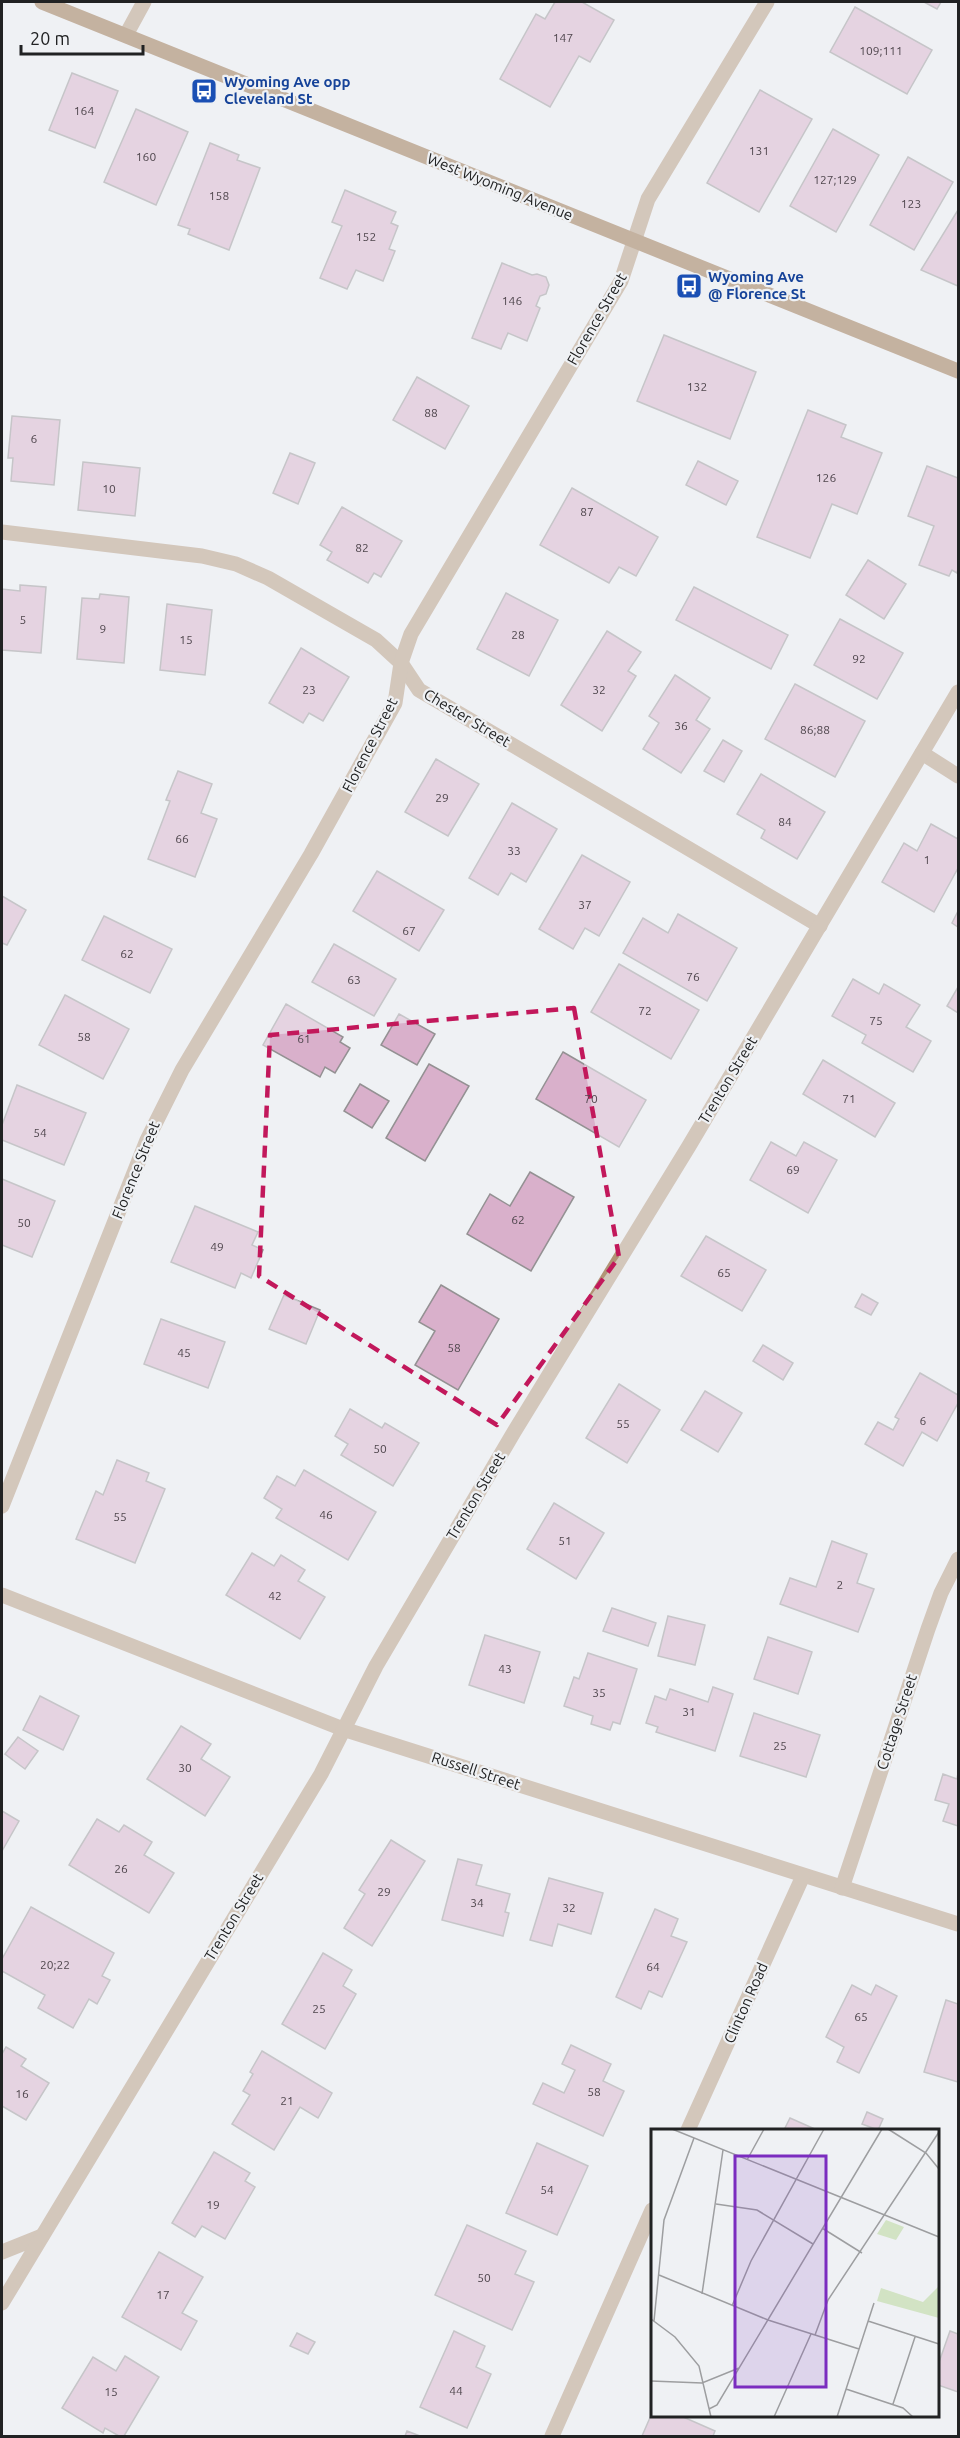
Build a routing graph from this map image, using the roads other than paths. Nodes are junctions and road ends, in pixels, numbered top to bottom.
1 (42, 2) edge
2 (144, 2) edge
3 (767, 2) edge
4 (126, 36) junction
5 (635, 241) junction
6 (958, 371) edge
7 (2, 532) edge
8 (401, 663) junction
9 (958, 692) edge
10 (922, 753) junction
11 (958, 776) edge
12 (820, 926) junction
13 (2, 1506) edge
14 (958, 1559) edge
15 (2, 1595) edge
16 (343, 1729) junction
17 (803, 1876) junction
18 (842, 1888) junction
19 (958, 1924) edge
20 (688, 2129) edge
21 (651, 2212) edge
22 (42, 2236) junction
23 (2, 2252) edge
24 (2, 2303) edge
25 (552, 2436) edge

1 - 4 main road, West Wyoming Avenue
2 - 4 street
3 - 5 street, Florence Street
4 - 5 main road, West Wyoming Avenue
5 - 6 main road, West Wyoming Avenue
5 - 8 street, Florence Street
7 - 8 street, Chester Street
8 - 12 street, Chester Street
8 - 13 street, Florence Street
9 - 10 street, Trenton Street
10 - 11 street
10 - 12 street, Trenton Street
12 - 16 street, Trenton Street
14 - 18 street, Cottage Street
15 - 16 street, Russell Street
16 - 17 street, Russell Street
16 - 22 street, Trenton Street
17 - 18 street, Russell Street
17 - 20 street, Clinton Road
18 - 19 street, Russell Street
21 - 25 street
22 - 23 street
22 - 24 street, Trenton Street

